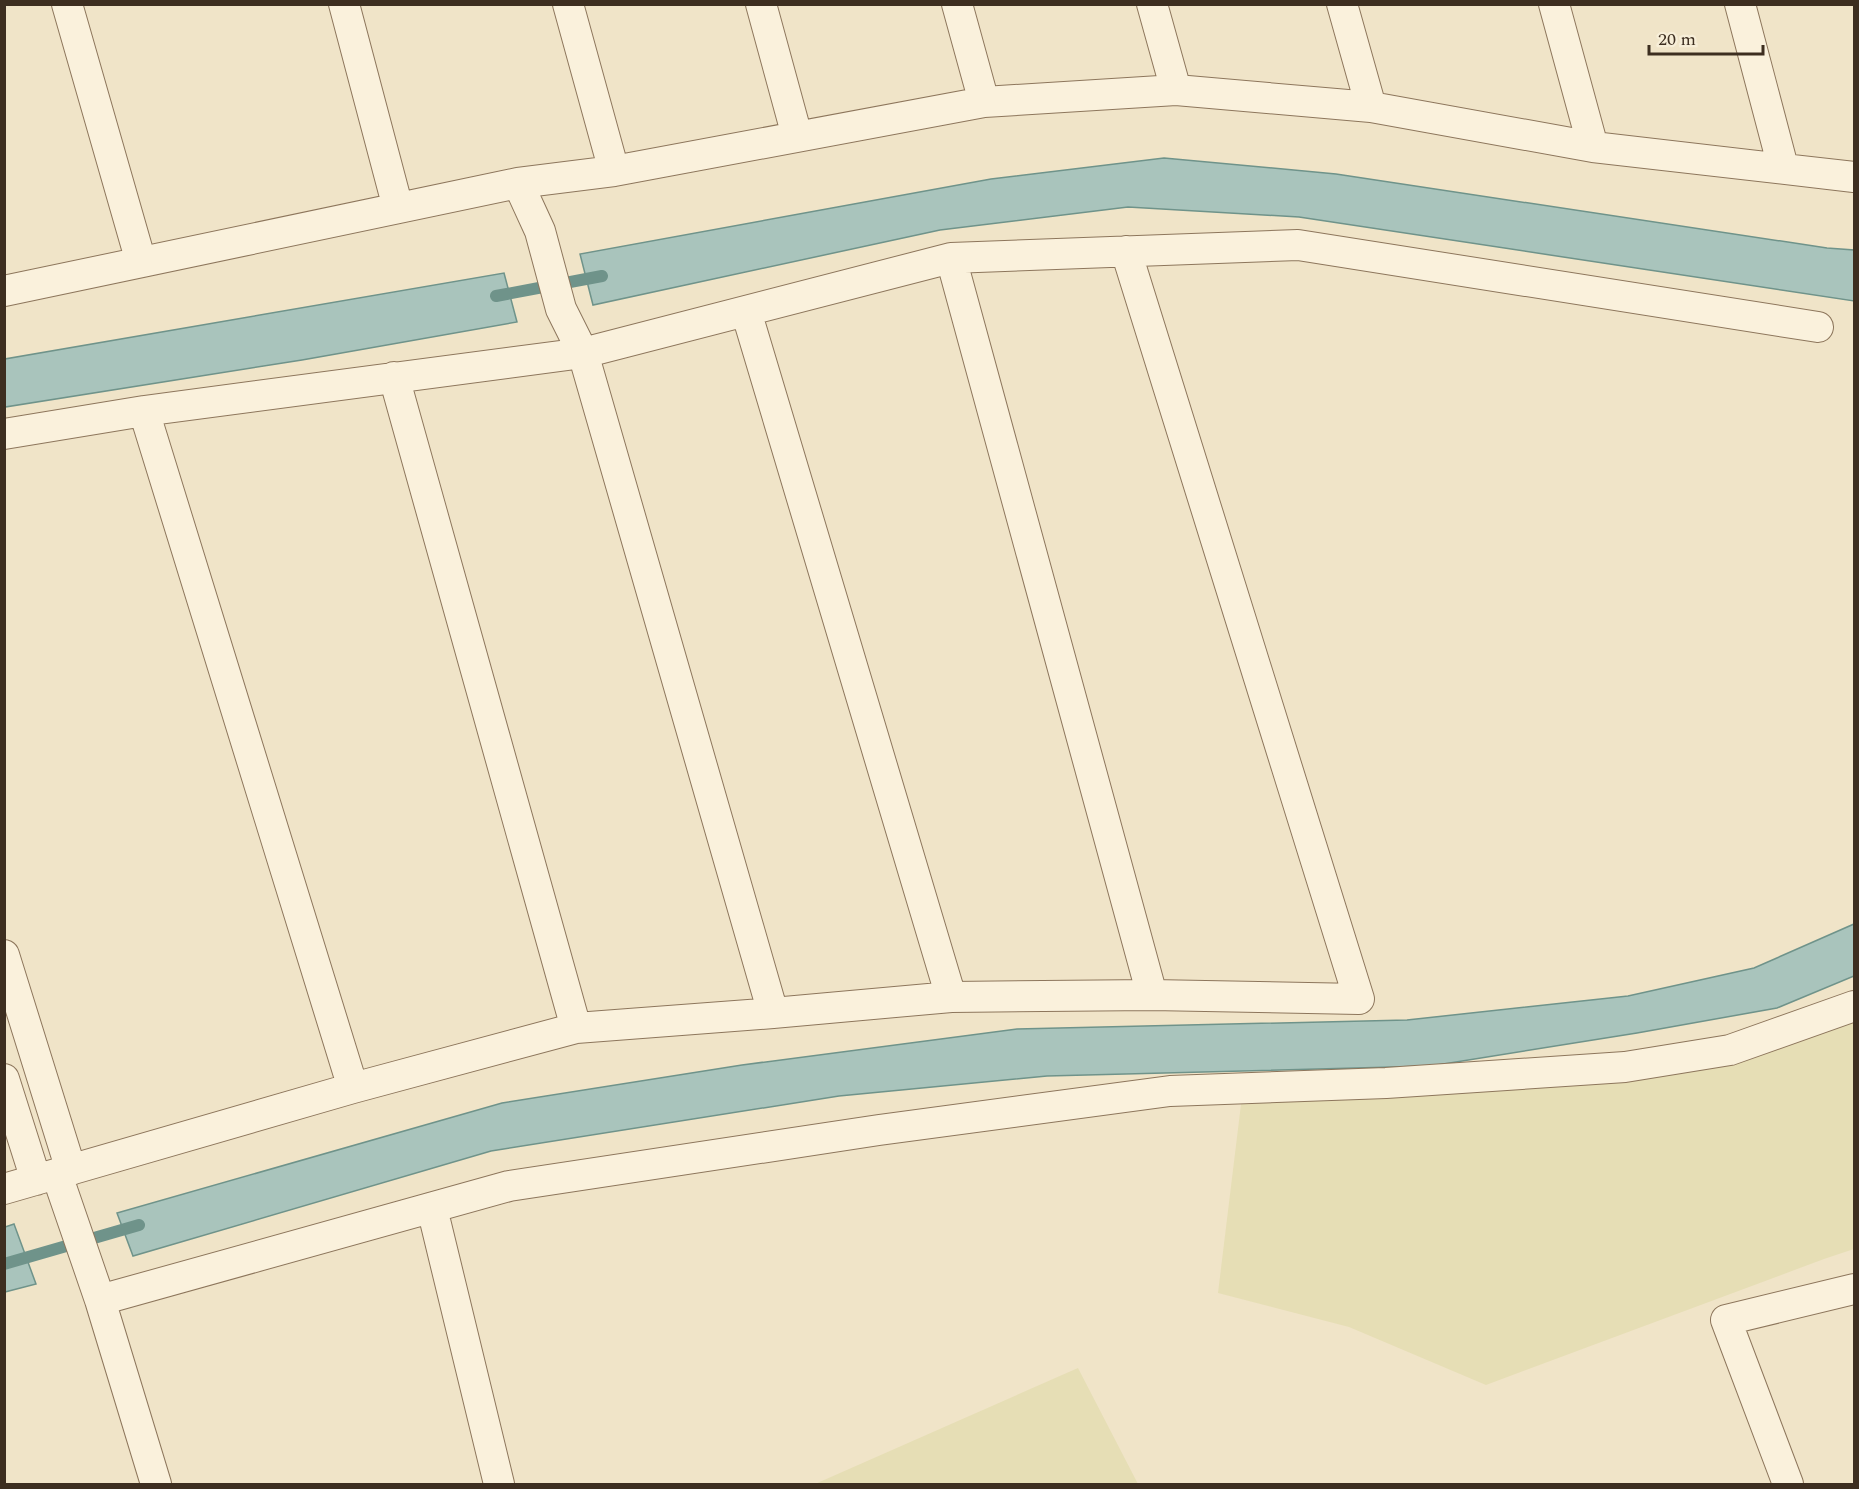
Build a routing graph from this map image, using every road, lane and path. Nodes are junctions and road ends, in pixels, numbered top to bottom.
1 (67, 4) edge
2 (345, 4) edge
3 (568, 4) edge
4 (761, 4) edge
5 (957, 4) edge
6 (1152, 4) edge
7 (1342, 4) edge
8 (1554, 4) edge
9 (1740, 4) edge
10 (1176, 90) junction
11 (984, 102) junction
12 (1371, 107) junction
13 (797, 136) junction
14 (1593, 147) junction
15 (1783, 167) junction
16 (614, 171) junction
17 (1854, 177) edge
18 (518, 183) junction
19 (398, 208) junction
20 (1126, 251) junction
21 (951, 258) junction
22 (141, 262) junction
23 (4, 291) edge
24 (746, 311) junction
25 (1818, 327) dead end
26 (583, 353) junction
27 (394, 377) junction
28 (144, 411) junction
29 (4, 434) edge
30 (4, 955) edge
31 (1152, 995) junction
32 (951, 997) junction
33 (1854, 1006) edge
34 (773, 1013) junction
35 (576, 1028) junction
36 (4, 1079) edge
37 (353, 1088) junction
38 (55, 1175) junction
39 (4, 1189) edge
40 (432, 1208) junction
41 (95, 1286) junction
42 (1854, 1289) edge
43 (156, 1485) edge
44 (499, 1485) edge
45 (1788, 1485) edge

1 - 22 street
2 - 19 street
3 - 16 street
4 - 13 street
5 - 11 street
6 - 10 street
7 - 12 street
8 - 14 street
9 - 15 street
10 - 11 street
10 - 12 street
11 - 13 street
12 - 14 street
13 - 16 street
14 - 15 street
15 - 17 street
16 - 18 street
18 - 19 street
18 - 26 street
19 - 22 street
20 - 21 street
20 - 25 street
20 - 31 street
21 - 24 street
21 - 31 street
22 - 23 street
24 - 26 street
24 - 32 street
26 - 27 street
26 - 34 street
27 - 28 street
27 - 35 street
28 - 29 street
28 - 37 street
30 - 38 street
31 - 32 street
32 - 34 street
33 - 40 street
34 - 35 street
35 - 37 street
36 - 38 street
37 - 38 street
38 - 39 street
38 - 41 street
40 - 41 street
40 - 44 street
41 - 43 street
42 - 45 street

